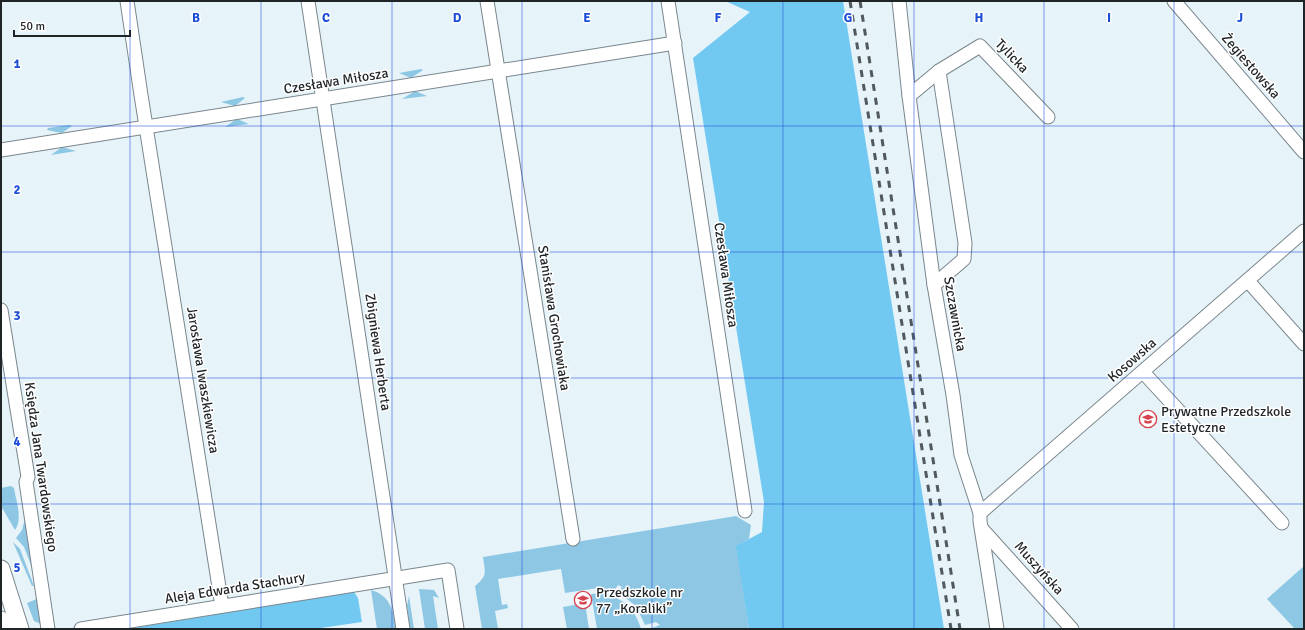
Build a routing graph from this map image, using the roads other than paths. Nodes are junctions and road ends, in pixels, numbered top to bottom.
1 (127, 1) edge
2 (308, 1) edge
3 (487, 1) edge
4 (668, 1) edge
5 (899, 1) edge
6 (1174, 1) edge
7 (675, 43) junction
8 (498, 71) junction
9 (939, 71) junction
10 (909, 96) junction
11 (323, 99) junction
12 (1048, 117) dead end
13 (146, 127) junction
14 (1, 150) edge
15 (1304, 152) edge
16 (1304, 231) edge
17 (1248, 281) junction
18 (934, 285) junction
19 (1, 310) edge
20 (1304, 344) edge
21 (1143, 372) junction
22 (745, 511) dead end
23 (980, 513) junction
24 (1282, 523) dead end
25 (982, 529) junction
26 (573, 539) dead end
27 (1, 569) edge
28 (395, 578) junction
29 (222, 606) junction
30 (1, 620) edge
31 (3, 629) edge
32 (20, 629) edge
33 (48, 629) edge
34 (81, 629) edge
35 (403, 629) edge
36 (457, 629) edge
37 (997, 629) edge
38 (1072, 629) edge

1 - 13 street, Jarosława Iwaszkiewicza
2 - 11 street, Zbigniewa Herberta
3 - 8 street, Stanisława Grochowiaka
4 - 7 street, Czesława Miłosza
5 - 10 street, Szczawnicka
6 - 15 street, Żegiestowska
7 - 8 street, Czesława Miłosza
7 - 22 street, Czesława Miłosza
8 - 11 street, Czesława Miłosza
8 - 26 street, Stanisława Grochowiaka
9 - 10 street, Tylicka
9 - 12 street, Tylicka
9 - 18 street
10 - 18 street, Szczawnicka
11 - 13 street, Czesława Miłosza
11 - 28 street, Zbigniewa Herberta
13 - 14 street, Czesława Miłosza
13 - 29 street, Jarosława Iwaszkiewicza
16 - 17 street, Kosowska
17 - 20 street
17 - 21 street, Kosowska
18 - 23 street, Szczawnicka
19 - 33 street, Księdza Jana Twardowskiego
21 - 23 street, Kosowska
21 - 24 street
23 - 25 street, Szczawnicka
25 - 37 street, Szczawnicka
25 - 38 street, Muszyńska
27 - 32 street
28 - 29 street, Aleja Edwarda Stachury
28 - 35 street, Zbigniewa Herberta
28 - 36 street, Aleja Edwarda Stachury
29 - 34 street, Aleja Edwarda Stachury
30 - 31 street

